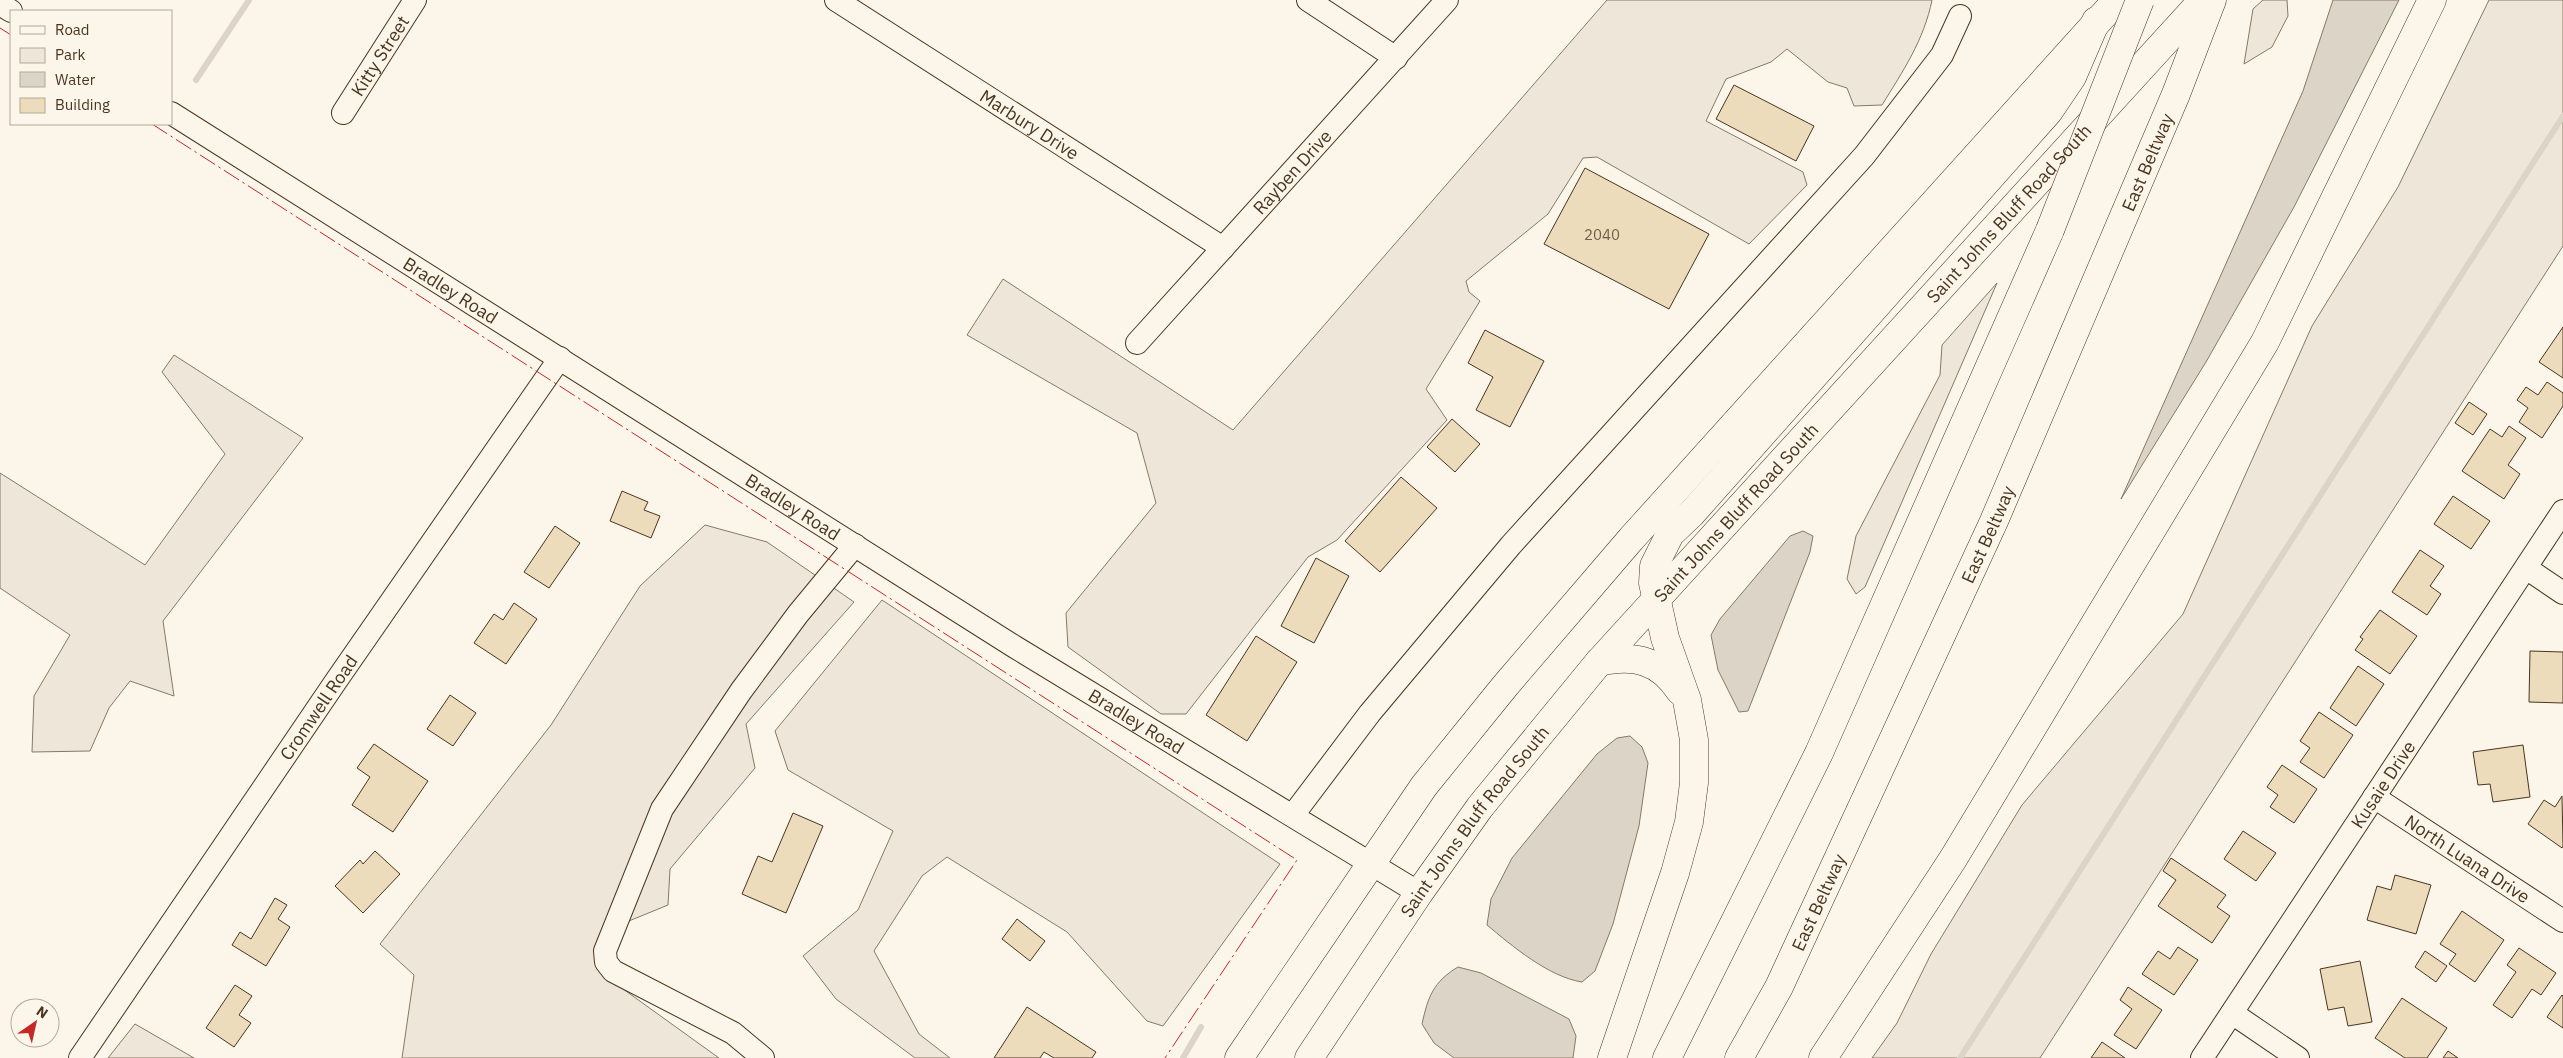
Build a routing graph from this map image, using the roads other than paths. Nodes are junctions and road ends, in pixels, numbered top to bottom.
1 (415, 0) edge
2 (836, 0) edge
3 (1308, 0) edge
4 (1447, 0) edge
5 (2117, 0) edge
6 (2140, 0) edge
7 (2203, 0) edge
8 (2212, 0) edge
9 (2432, 0) edge
10 (1960, 16) dead end
11 (2096, 22) junction
12 (1396, 58) junction
13 (343, 113) dead end
14 (172, 114) edge
15 (1223, 248) junction
16 (1137, 343) dead end
17 (560, 358) junction
18 (2563, 511) edge
19 (855, 545) junction
20 (2526, 568) junction
21 (2563, 593) edge
22 (1657, 601) junction
23 (1599, 662) junction
24 (1686, 700) junction
25 (2374, 797) junction
26 (1293, 815) junction
27 (1370, 862) junction
28 (1419, 893) junction
29 (2563, 921) edge
30 (2232, 1013) junction
31 (80, 1058) edge
32 (763, 1058) edge
33 (1239, 1058) edge
34 (1309, 1058) edge
35 (1612, 1058) edge
36 (1667, 1058) edge
37 (1739, 1058) edge
38 (1823, 1058) edge
39 (2202, 1058) edge
40 (2298, 1058) edge

1 - 13 street, Kitty Street
2 - 15 street, Marbury Drive
3 - 12 street
4 - 12 street, Rayben Drive
5 - 11 main road
6 - 36 main road, bridge
7 - 22 main road, Saint Johns Bluff Road South
8 - 37 main road, East Beltway
9 - 38 main road
10 - 26 street
11 - 22 main road
11 - 27 main road
12 - 15 street, Rayben Drive
14 - 17 street, Bradley Road
15 - 16 street, Rayben Drive
17 - 19 street, Bradley Road
17 - 31 street, Cromwell Road
18 - 20 street, Kusaie Drive
19 - 26 street, Bradley Road
19 - 32 street
20 - 21 street
20 - 25 street, Kusaie Drive
22 - 23 main road, Saint Johns Bluff Road South
22 - 24 main road
23 - 24 main road
23 - 28 main road, Saint Johns Bluff Road South
24 - 35 main road
25 - 29 street, North Luana Drive
25 - 30 street, Kusaie Drive
26 - 27 street, Bradley Road
27 - 28 street, Bradley Road
27 - 33 main road
28 - 34 main road, Saint Johns Bluff Road South
30 - 39 street, Kusaie Drive
30 - 40 street

